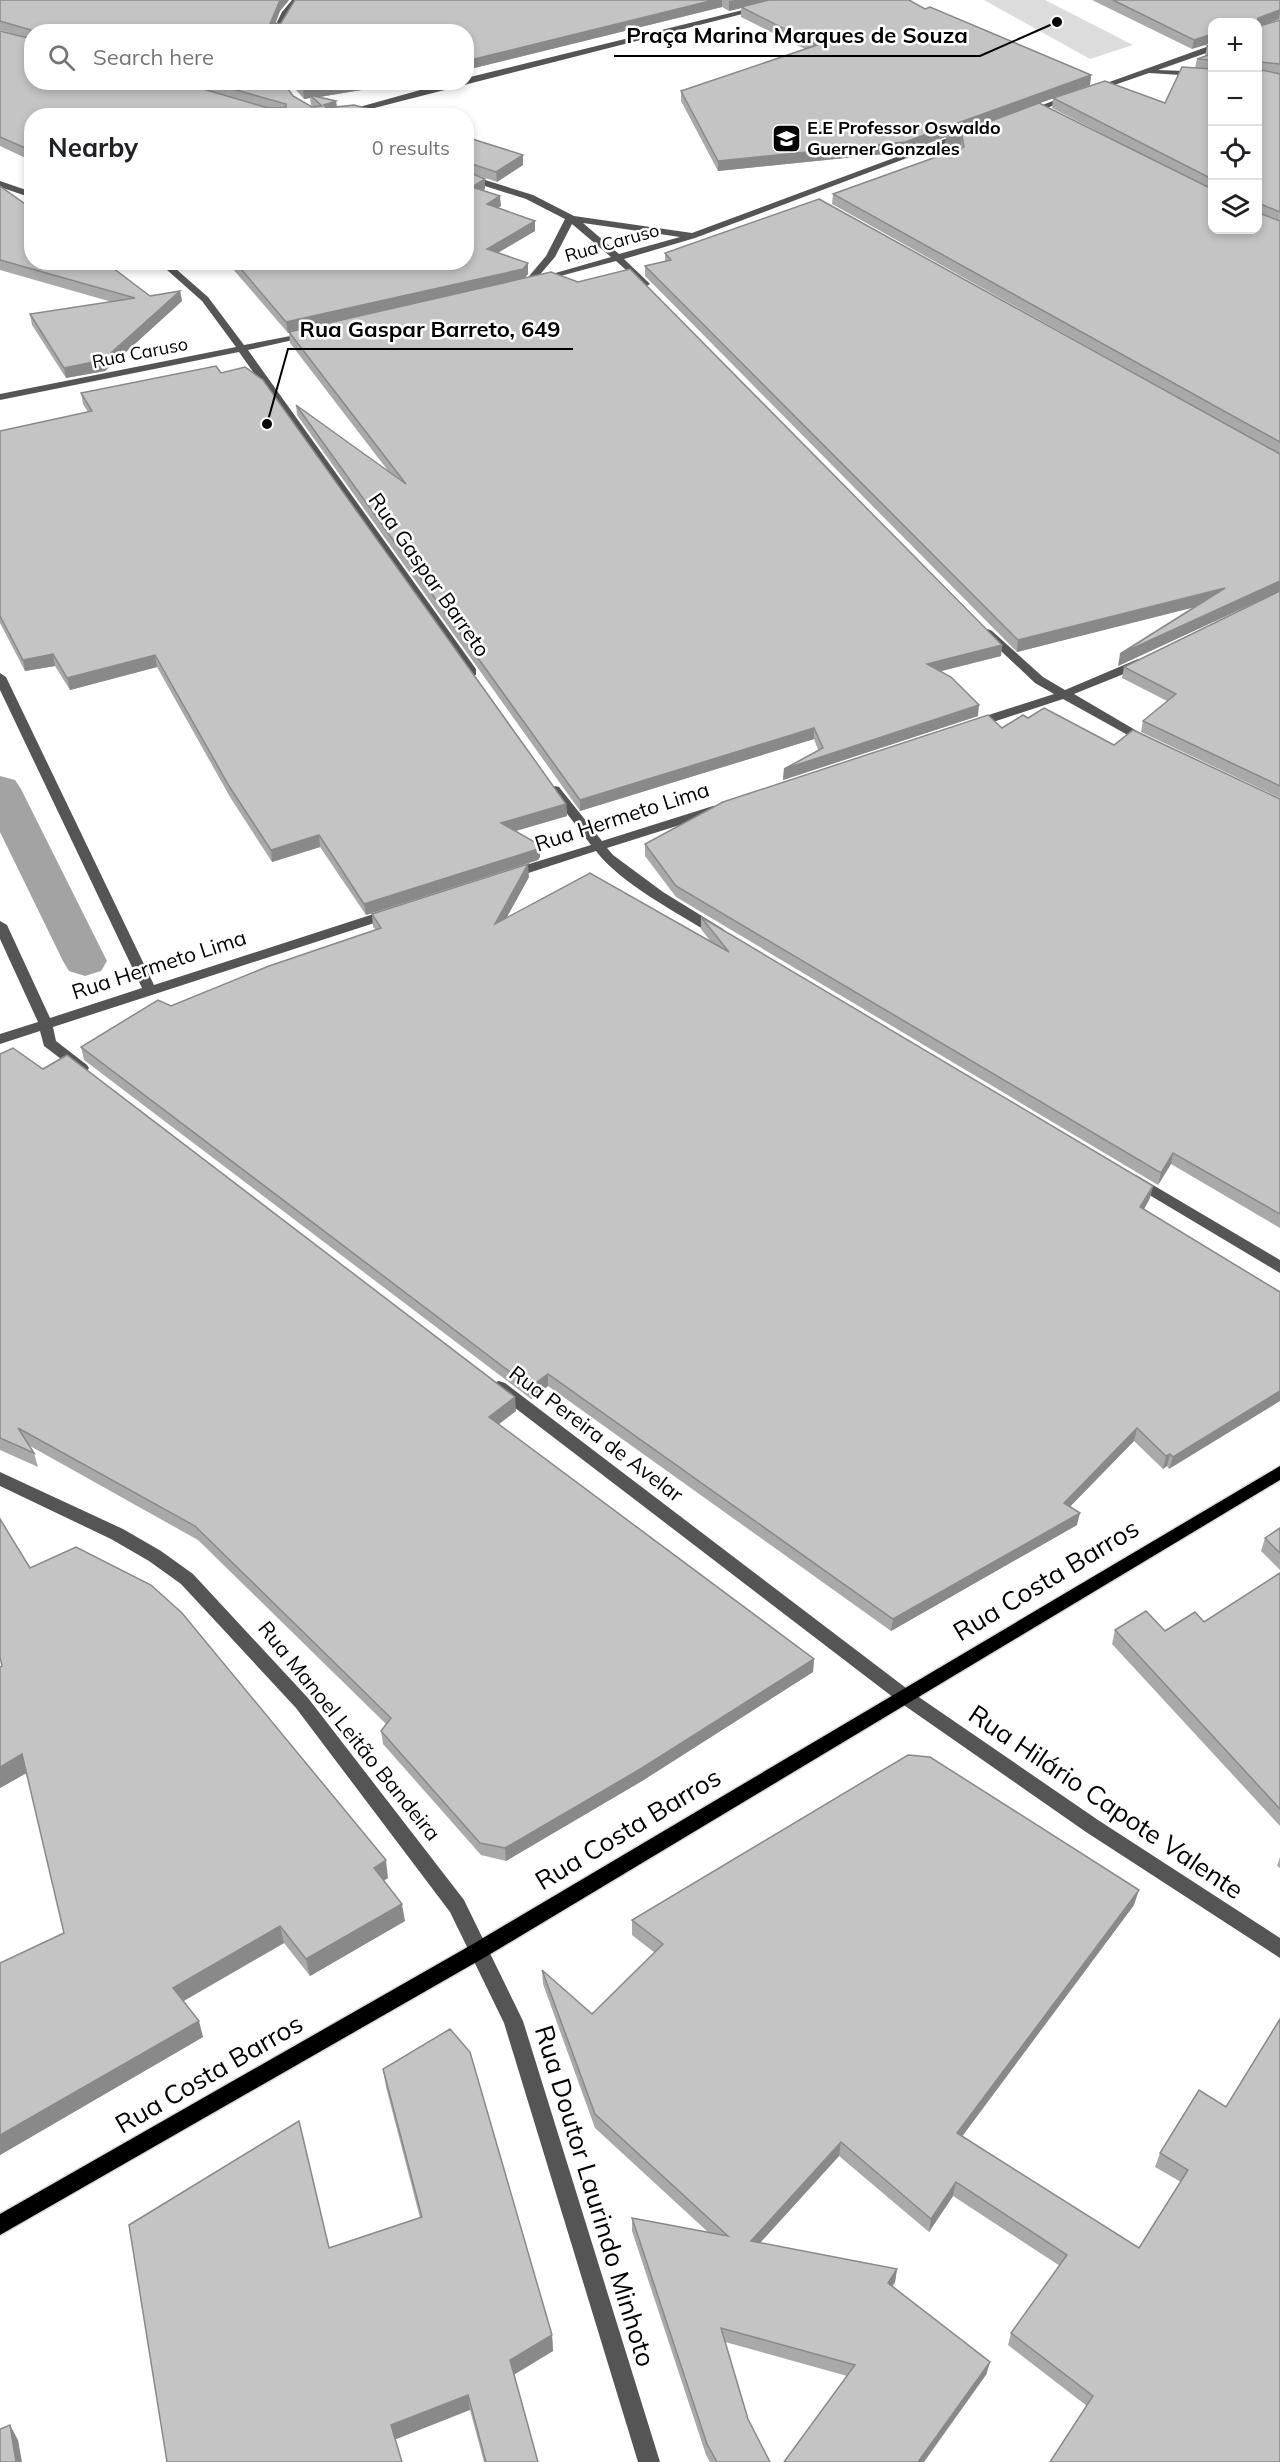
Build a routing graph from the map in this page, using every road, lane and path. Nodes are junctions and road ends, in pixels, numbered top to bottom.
1 (297, 0) edge
2 (793, 0) edge
3 (280, 24) edge
4 (1208, 49) edge
5 (1144, 72) junction
6 (1208, 75) edge
7 (474, 79) edge
8 (174, 90) edge
9 (192, 90) edge
10 (430, 90) edge
11 (181, 92) junction
12 (209, 98) edge
13 (362, 108) edge
14 (1038, 108) junction
15 (1048, 113) edge
16 (1016, 116) edge
17 (971, 133) edge
18 (474, 180) edge
19 (0, 184) edge
20 (24, 192) edge
21 (802, 194) junction
22 (813, 200) edge
23 (570, 218) junction
24 (692, 236) junction
25 (620, 259) junction
26 (171, 270) edge
27 (528, 283) junction
28 (517, 285) edge
29 (653, 293) edge
30 (322, 330) edge
31 (242, 349) junction
32 (0, 397) edge
33 (979, 624) edge
34 (1160, 654) edge
35 (0, 677) edge
36 (479, 683) edge
37 (1062, 695) junction
38 (960, 729) edge
39 (1155, 745) edge
40 (549, 780) edge
41 (734, 803) edge
42 (598, 848) junction
43 (495, 879) edge
44 (407, 908) edge
45 (0, 925) edge
46 (731, 939) edge
47 (149, 989) junction
48 (46, 1023) junction
49 (0, 1039) edge
50 (96, 1079) edge
51 (1122, 1173) edge
52 (1280, 1267) edge
53 (486, 1377) edge
54 (1280, 1472) edge
55 (0, 1479) edge
56 (904, 1696) junction
57 (1280, 1949) edge
58 (480, 1950) junction
59 (0, 2225) edge
60 (649, 2462) edge

1 - 3 street
2 - 7 street
4 - 5 street
5 - 6 street
5 - 14 street
8 - 11 street
9 - 11 street
10 - 13 street
11 - 12 street
14 - 15 street
14 - 16 street
17 - 21 street, Rua Caruso
18 - 23 street
19 - 20 street
21 - 22 street
21 - 24 street, Rua Caruso
23 - 24 street
23 - 25 street
23 - 27 street
24 - 25 street, Rua Caruso
25 - 27 street, Rua Caruso
25 - 29 street
26 - 31 street, Rua Gaspar Barreto
27 - 28 street, Rua Caruso
30 - 31 street, Rua Caruso
31 - 32 street, Rua Caruso
31 - 36 street, Rua Gaspar Barreto
33 - 37 street
34 - 37 street
35 - 47 street
37 - 38 street
37 - 39 street
40 - 42 street
41 - 42 street, Rua Hermeto Lima
42 - 43 street, Rua Hermeto Lima
42 - 46 street
44 - 47 street, Rua Hermeto Lima
45 - 48 street
47 - 48 street, Rua Hermeto Lima
48 - 49 street, Rua Hermeto Lima
48 - 50 street
51 - 52 street
53 - 56 street, Rua Pereira de Avelar
54 - 56 main road, Rua Costa Barros
55 - 58 street, Rua Manoel Leitão Bandeira
56 - 57 street, Rua Hilário Capote Valente
56 - 58 main road, Rua Costa Barros
58 - 59 main road, Rua Costa Barros
58 - 60 street, Rua Doutor Laurindo Minhoto

